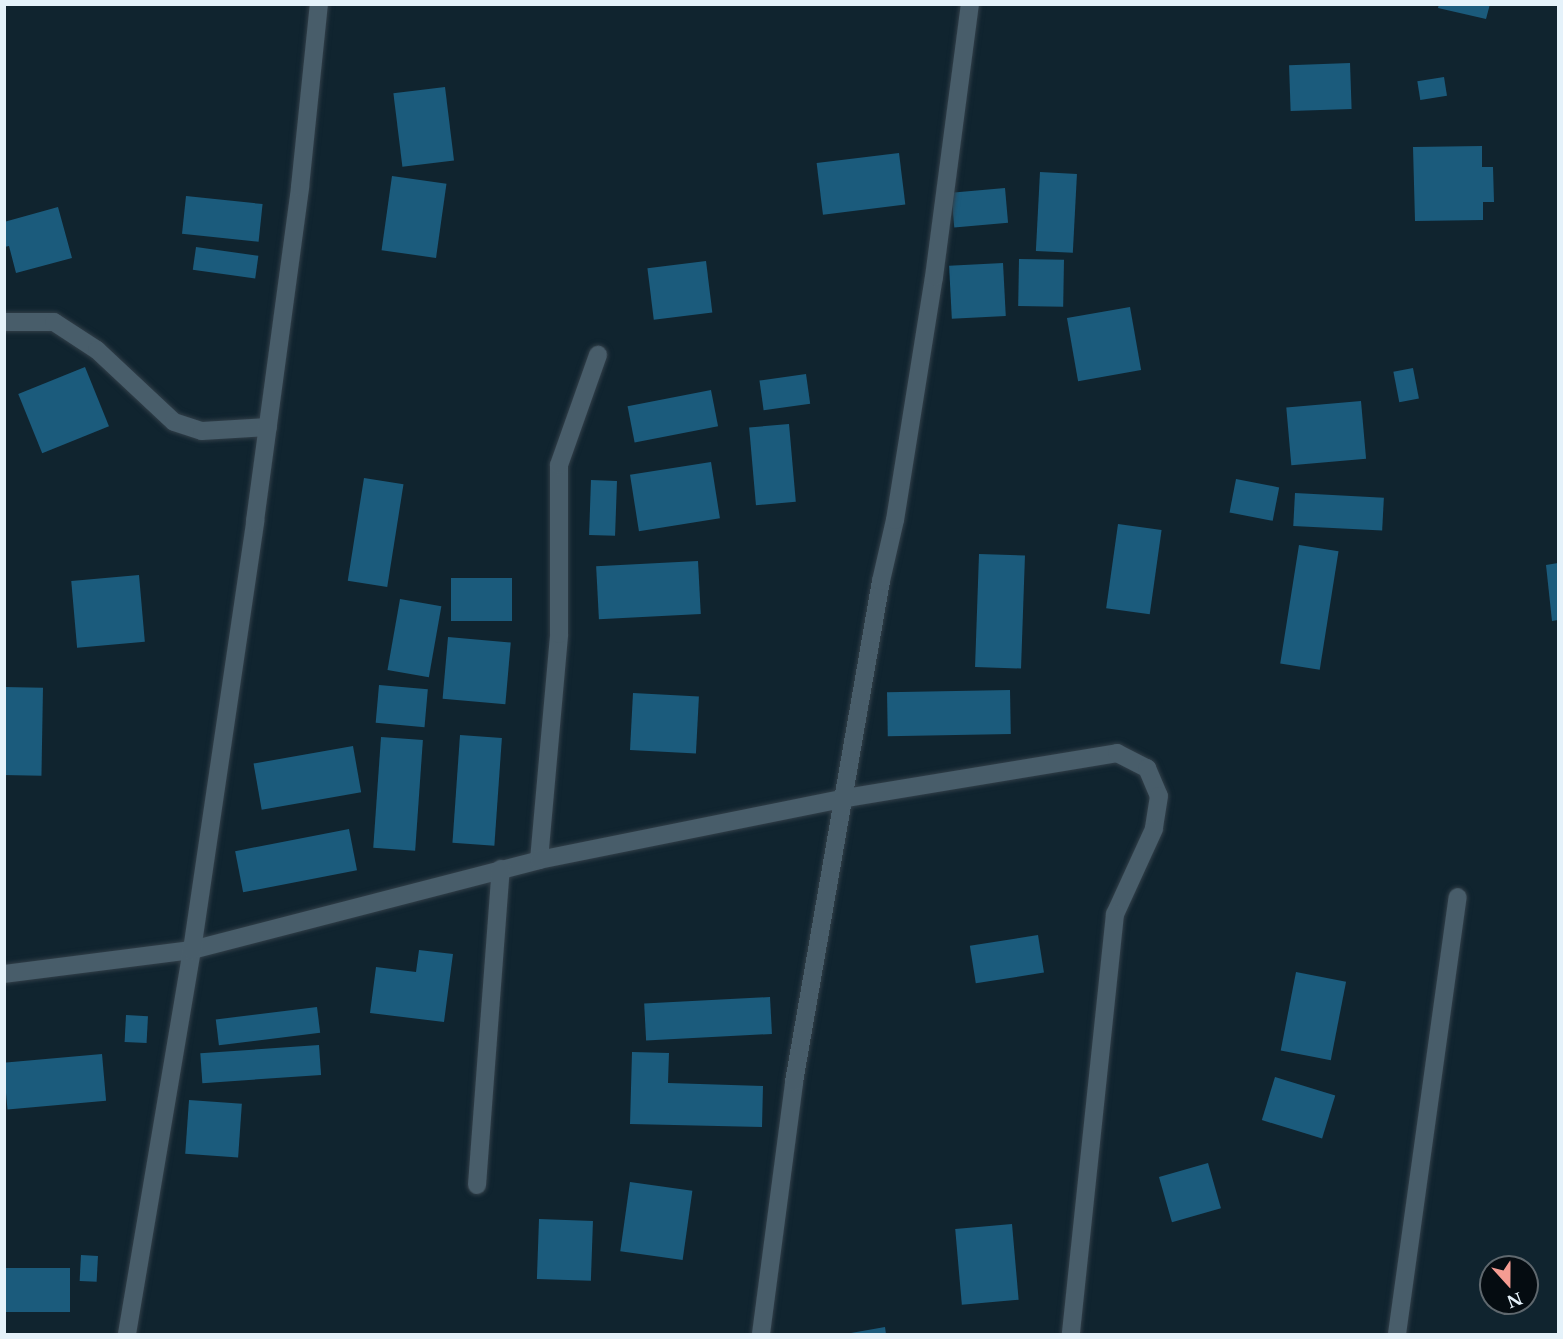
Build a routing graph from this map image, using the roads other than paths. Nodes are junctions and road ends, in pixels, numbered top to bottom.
1 (319, 4) edge
2 (970, 4) edge
3 (4, 322) edge
4 (598, 355) dead end
5 (268, 427) junction
6 (846, 798) junction
7 (539, 860) junction
8 (501, 869) junction
9 (1458, 897) dead end
10 (192, 950) junction
11 (4, 974) edge
12 (477, 1185) dead end
13 (127, 1335) edge
14 (761, 1335) edge
15 (1071, 1335) edge
16 (1397, 1335) edge

1 - 5 street
2 - 6 street
3 - 5 street
4 - 7 street
5 - 10 street
6 - 7 street
6 - 14 street
6 - 15 street
7 - 8 street
8 - 10 street
8 - 12 street
9 - 16 street
10 - 11 street
10 - 13 street

